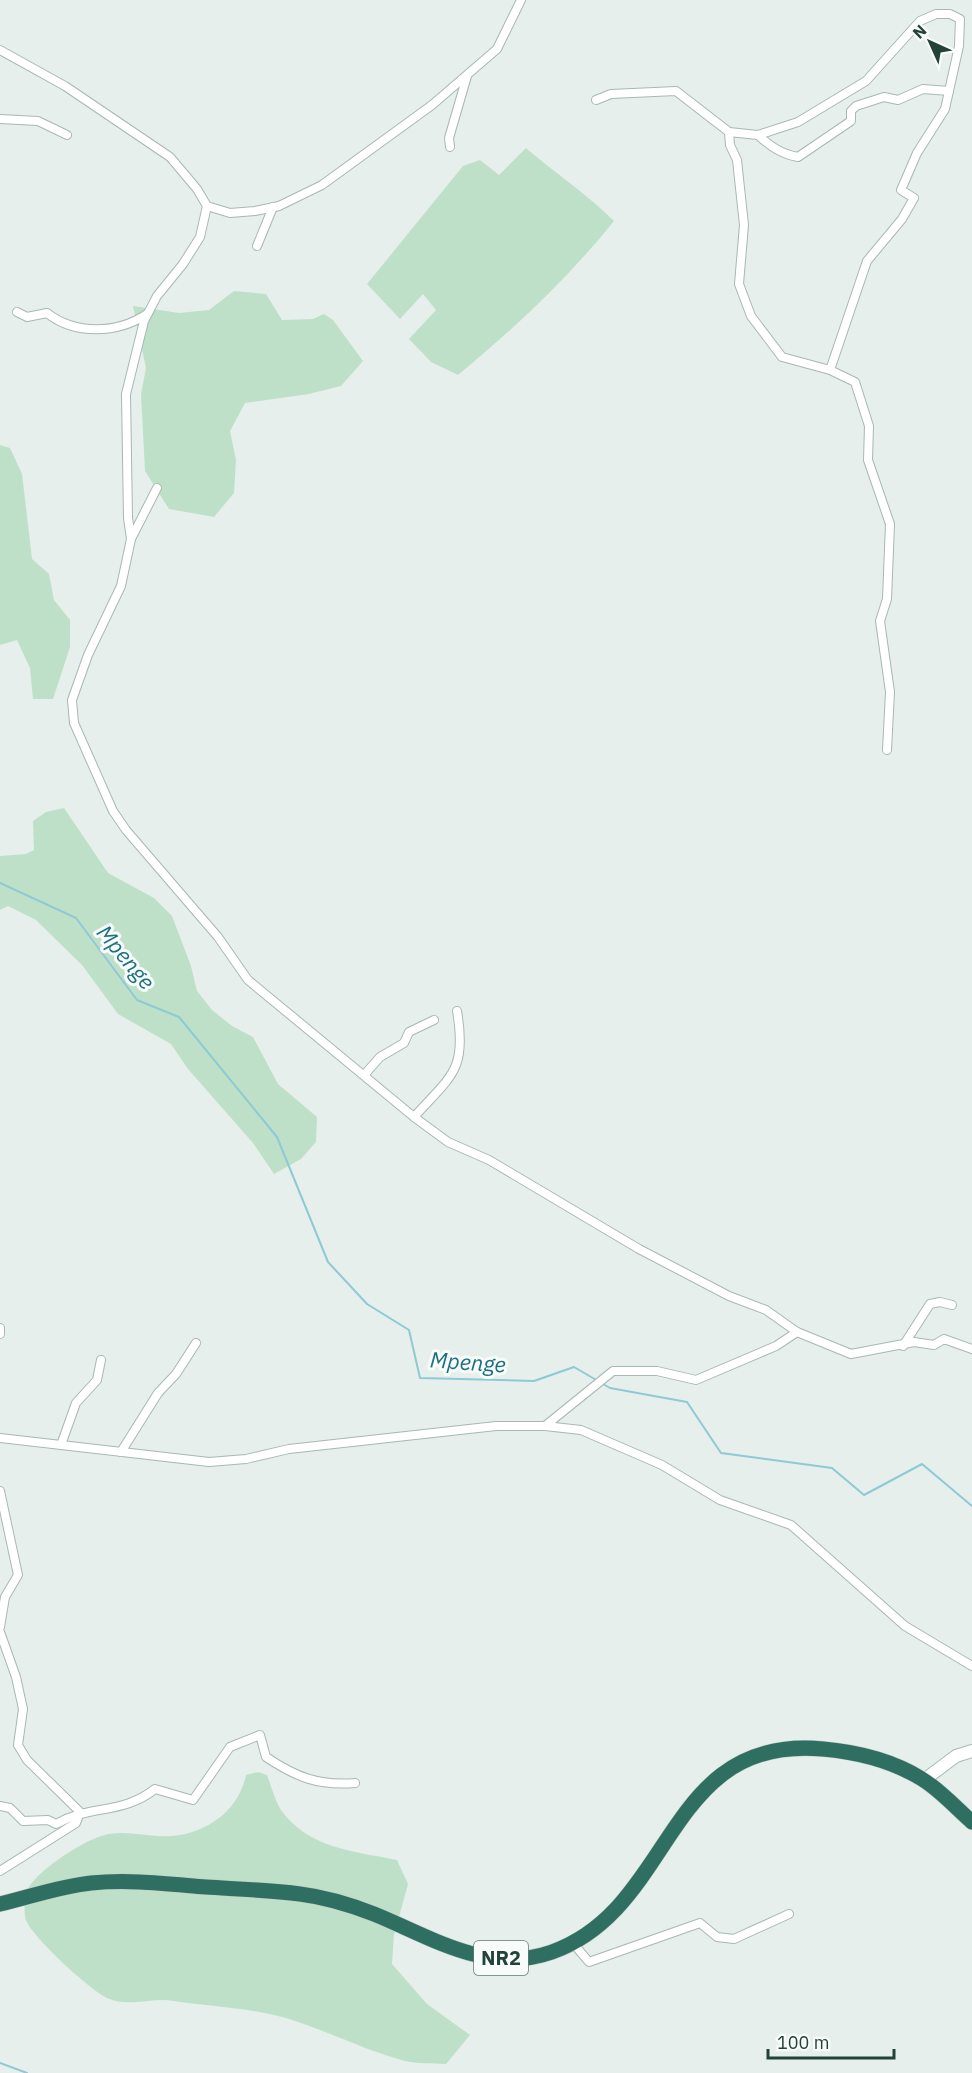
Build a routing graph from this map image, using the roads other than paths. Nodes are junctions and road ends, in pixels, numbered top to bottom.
1 (522, 0) edge
2 (0, 50) edge
3 (467, 76) junction
4 (949, 91) junction
5 (596, 100) dead end
6 (0, 119) edge
7 (729, 132) junction
8 (67, 135) dead end
9 (758, 135) junction
10 (450, 147) dead end
11 (207, 206) junction
12 (273, 207) junction
13 (256, 246) dead end
14 (17, 312) dead end
15 (148, 314) junction
16 (830, 370) junction
17 (157, 488) dead end
18 (131, 540) junction
19 (887, 750) dead end
20 (457, 1011) dead end
21 (434, 1020) dead end
22 (365, 1074) junction
23 (414, 1117) junction
24 (952, 1305) dead end
25 (0, 1328) edge
26 (797, 1332) junction
27 (0, 1335) edge
28 (196, 1343) dead end
29 (903, 1346) junction
30 (972, 1349) edge
31 (101, 1360) dead end
32 (545, 1426) junction
33 (0, 1438) edge
34 (61, 1445) junction
35 (121, 1452) junction
36 (0, 1491) edge
37 (0, 1630) edge
38 (972, 1666) edge
39 (972, 1751) edge
40 (924, 1780) junction
41 (355, 1783) dead end
42 (0, 1806) edge
43 (80, 1812) junction
44 (972, 1822) edge
45 (0, 1871) edge
46 (0, 1904) edge
47 (789, 1914) dead end
48 (572, 1942) junction

1 - 3 street
2 - 11 street
3 - 10 street
3 - 12 street
4 - 9 street
4 - 9 street
4 - 16 street
5 - 7 street
6 - 8 street
7 - 9 street
7 - 16 street
11 - 12 street
11 - 15 street
12 - 13 street
14 - 15 street
15 - 18 street
16 - 19 street
17 - 18 street
18 - 22 street
20 - 23 street
21 - 22 street
22 - 23 street
23 - 26 street
24 - 29 street
25 - 27 street
26 - 29 street
26 - 32 street
28 - 35 street
29 - 30 street
31 - 34 street
32 - 35 street
32 - 38 street
33 - 34 street
34 - 35 street
36 - 37 street
37 - 43 street
39 - 40 main road
40 - 44 highway, NR2
40 - 48 highway, NR2
41 - 43 street
42 - 43 street
43 - 45 street
46 - 48 highway, NR2
47 - 48 street

